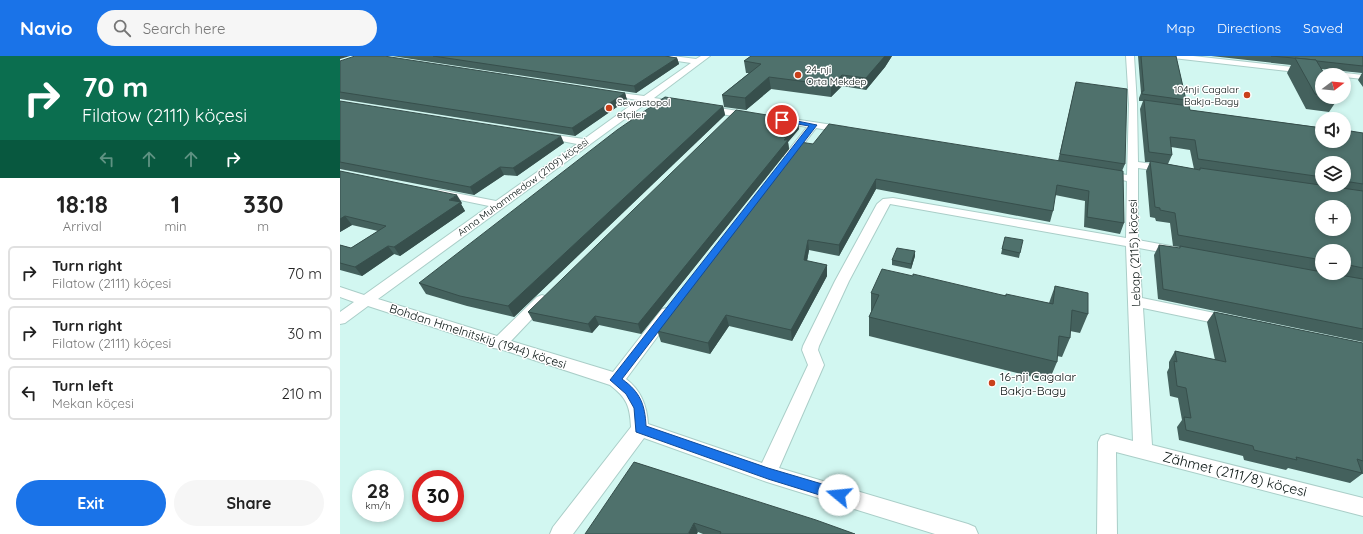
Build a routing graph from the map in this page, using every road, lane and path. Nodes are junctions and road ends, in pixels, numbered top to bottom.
1 (657, 56) edge
2 (1130, 56) edge
3 (1172, 56) edge
4 (702, 59) edge
5 (1315, 72) edge
6 (1351, 76) edge
7 (1363, 77) edge
8 (599, 92) edge
9 (645, 99) junction
10 (735, 113) junction
11 (723, 124) edge
12 (814, 125) junction
13 (852, 132) edge
14 (531, 133) edge
15 (585, 142) junction
16 (1132, 164) junction
17 (780, 168) edge
18 (1178, 171) edge
19 (1093, 172) edge
20 (1132, 179) junction
21 (430, 191) edge
22 (498, 205) junction
23 (1132, 243) junction
24 (1186, 253) edge
25 (340, 292) edge
26 (548, 294) edge
27 (678, 299) edge
28 (367, 300) junction
29 (1135, 301) junction
30 (340, 319) edge
31 (1242, 323) edge
32 (498, 344) junction
33 (616, 380) junction
34 (640, 429) junction
35 (1143, 451) junction
36 (768, 474) junction
37 (1363, 507) edge
38 (560, 534) edge
39 (968, 534) edge
40 (1107, 534) edge

1 - 4 street
2 - 16 street, Lebap (2115) köçesi
3 - 5 street
4 - 9 street, Anna Muhammedow (2109) köçesi
6 - 7 street
8 - 9 street
9 - 10 street
9 - 15 street, Anna Muhammedow (2109) köçesi
10 - 11 street
10 - 12 street
12 - 13 street
12 - 17 street
14 - 15 street
15 - 22 street, Anna Muhammedow (2109) köçesi
16 - 18 street
16 - 20 street, Lebap (2115) köçesi
19 - 20 street
20 - 23 street, Lebap (2115) köçesi
21 - 22 street
22 - 28 street, Anna Muhammedow (2109) köçesi
23 - 24 street
23 - 29 street, Lebap (2115) köçesi
23 - 36 street
25 - 28 street, Bohdan Hmelnitskiý (1944) köçesi
26 - 32 street
27 - 33 street
28 - 30 street, Anna Muhammedow (2109) köçesi
28 - 32 street, Bohdan Hmelnitskiý (1944) köçesi
29 - 31 street
29 - 35 street, Lebap (2115) köçesi
32 - 33 street, Bohdan Hmelnitskiý (1944) köçesi
33 - 34 street
34 - 36 street
34 - 38 street
35 - 37 street, Zähmet (2111/8) köçesi
35 - 40 street, Zähmet (2111/8) köçesi
36 - 39 street

